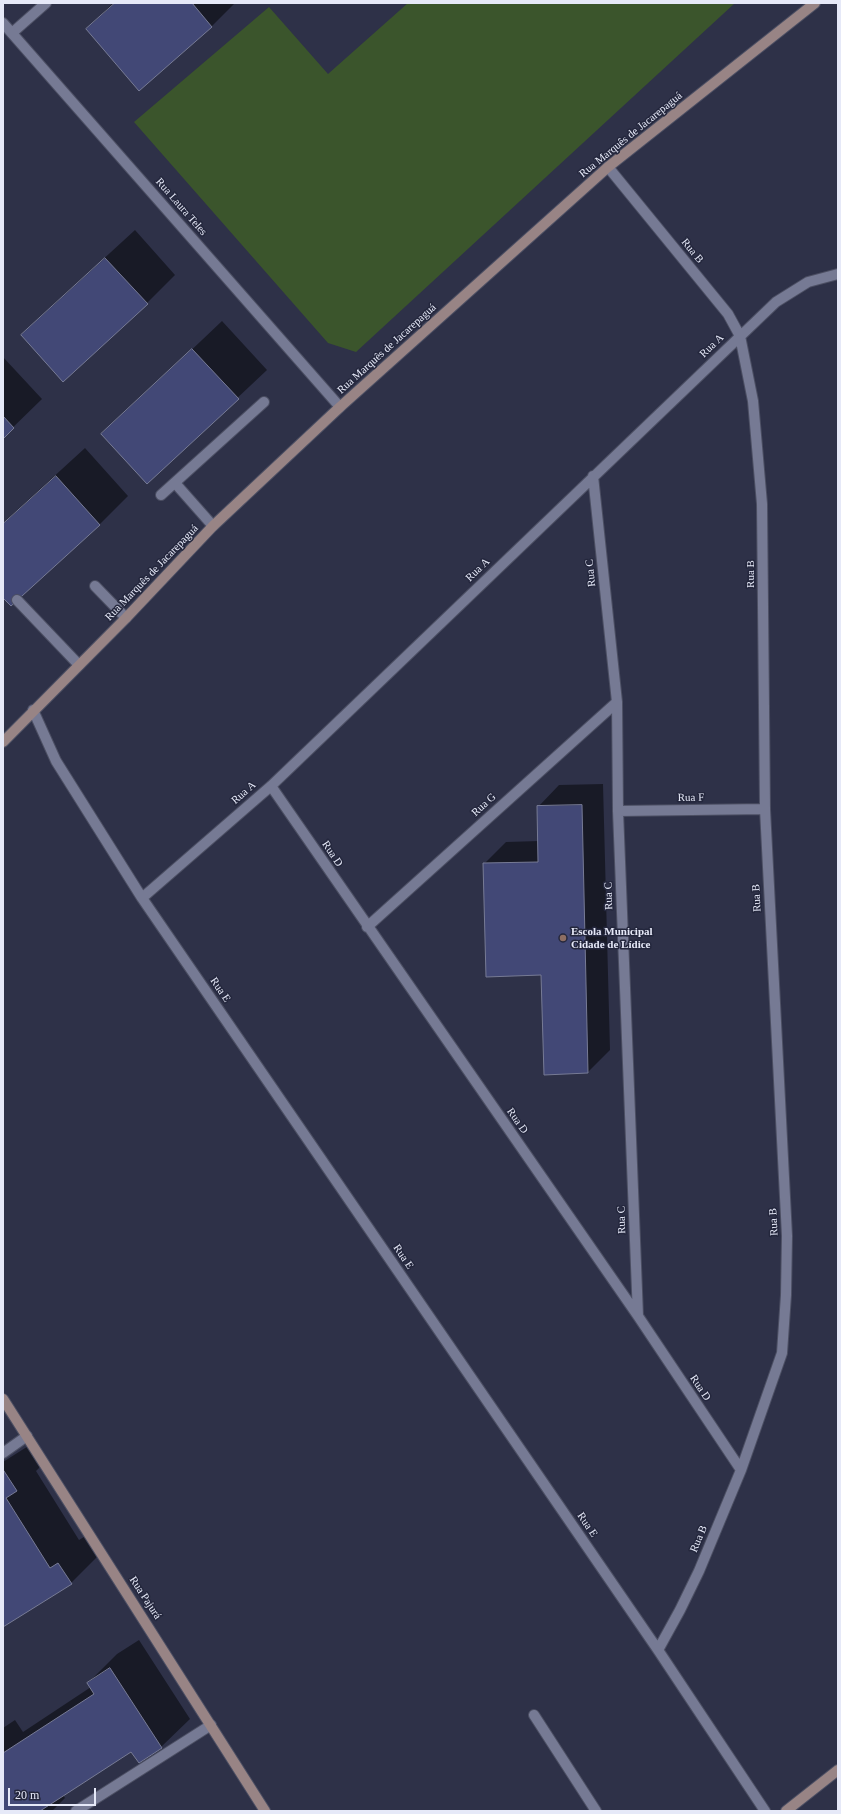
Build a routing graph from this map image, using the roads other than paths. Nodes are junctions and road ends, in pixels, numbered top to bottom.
1 (46, 3) edge
2 (815, 3) edge
3 (3, 23) edge
4 (12, 34) junction
5 (608, 167) junction
6 (838, 274) edge
7 (740, 336) junction
8 (264, 402) dead end
9 (340, 407) junction
10 (593, 476) junction
11 (175, 483) junction
12 (161, 495) dead end
13 (213, 526) junction
14 (95, 586) dead end
15 (17, 600) dead end
16 (126, 618) junction
17 (79, 665) junction
18 (617, 702) junction
19 (34, 710) junction
20 (3, 742) edge
21 (270, 786) junction
22 (765, 809) junction
23 (618, 811) junction
24 (142, 898) junction
25 (367, 927) junction
26 (638, 1316) junction
27 (3, 1399) edge
28 (28, 1436) junction
29 (3, 1453) edge
30 (741, 1470) junction
31 (658, 1650) junction
32 (534, 1715) dead end
33 (211, 1725) junction
34 (838, 1770) edge
35 (76, 1811) edge
36 (265, 1811) edge
37 (596, 1811) edge
38 (765, 1811) edge
39 (786, 1811) edge

1 - 4 street
2 - 5 street, Rua Marquês de Jacarepaguá
3 - 4 street, Rua Laura Teles
4 - 9 street, Rua Laura Teles
5 - 7 street, Rua B
5 - 9 street, Rua Marquês de Jacarepaguá
6 - 7 street, Rua A
7 - 10 street, Rua A
7 - 22 street, Rua B
8 - 11 street
9 - 13 street, Rua Marquês de Jacarepaguá
10 - 18 street, Rua C
10 - 21 street, Rua A
11 - 12 street
11 - 13 street
13 - 16 street, Rua Marquês de Jacarepaguá
14 - 16 street
15 - 17 street
16 - 17 street, Rua Marquês de Jacarepaguá
17 - 19 street, Rua Marquês de Jacarepaguá
18 - 23 street, Rua C
18 - 25 street, Rua G
19 - 20 street, Rua Marquês de Jacarepaguá
19 - 24 street, Rua E
21 - 24 street, Rua A
21 - 25 street, Rua D
22 - 23 street, Rua F
22 - 30 street, Rua B
23 - 26 street, Rua C
24 - 31 street, Rua E
25 - 26 street, Rua D
26 - 30 street, Rua D
27 - 28 street, Rua Pajurá
28 - 29 street
28 - 33 street, Rua Pajurá
30 - 31 street, Rua B
31 - 38 street, Rua E
32 - 37 street
33 - 35 street
33 - 36 street, Rua Pajurá
34 - 39 street

